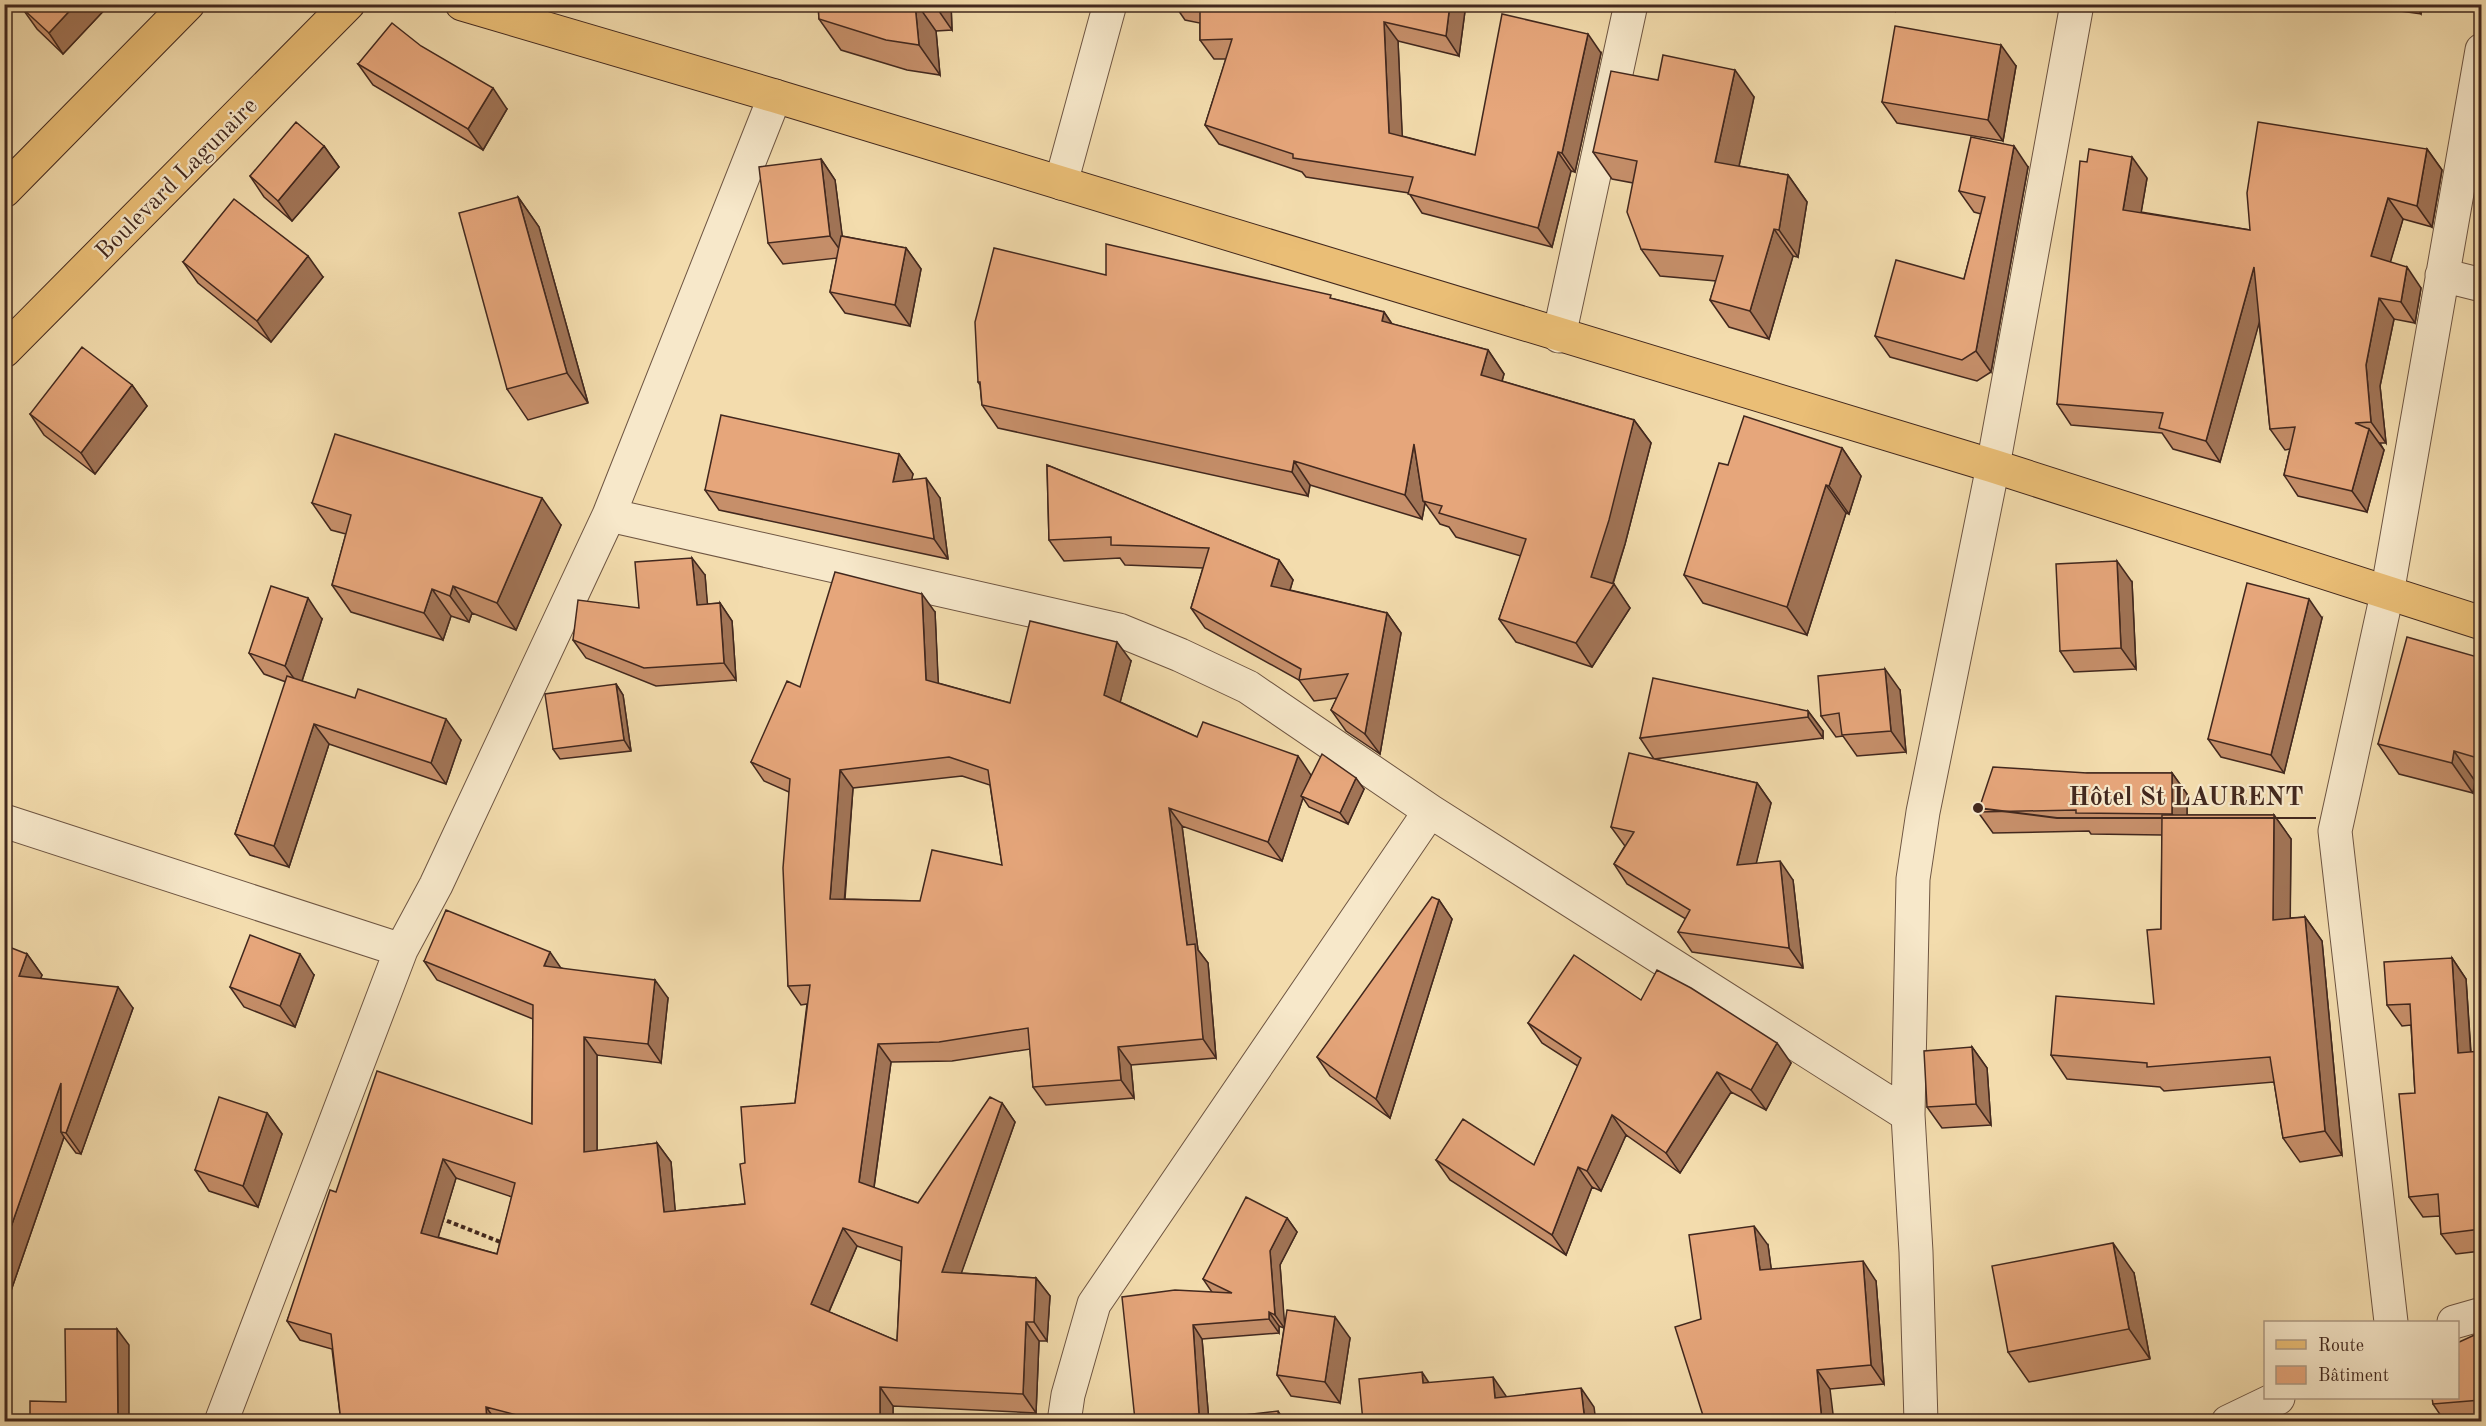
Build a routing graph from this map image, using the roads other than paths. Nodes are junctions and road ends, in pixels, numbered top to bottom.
1 (188, 4) edge
2 (348, 4) edge
3 (462, 4) edge
4 (1110, 4) edge
5 (1631, 4) edge
6 (2077, 4) edge
7 (2481, 50) edge
8 (775, 96) junction
9 (1061, 183) junction
10 (4, 191) edge
11 (2442, 274) junction
12 (2481, 285) edge
13 (1559, 336) junction
14 (4, 351) edge
15 (1993, 466) junction
16 (609, 515) junction
17 (2387, 594) junction
18 (2481, 623) edge
19 (1430, 811) junction
20 (4, 821) edge
21 (401, 950) junction
22 (1908, 1115) junction
23 (2481, 1314) edge
24 (2391, 1321) edge
25 (2459, 1321) edge
26 (2276, 1399) edge
27 (221, 1422) edge
28 (1064, 1422) edge
29 (1921, 1422) edge
30 (2228, 1422) edge

1 - 10 main road
2 - 14 main road, Boulevard Lagunaire
3 - 8 main road
4 - 9 street
5 - 13 street
6 - 15 street
7 - 11 street
8 - 9 main road
8 - 16 street
9 - 13 main road
11 - 12 street
11 - 17 street
13 - 15 main road
15 - 17 main road
15 - 22 street
16 - 19 street
16 - 21 street
17 - 18 main road
17 - 24 street
19 - 22 street
19 - 28 street
20 - 21 street
21 - 27 street
22 - 29 street
23 - 25 street
26 - 30 street

